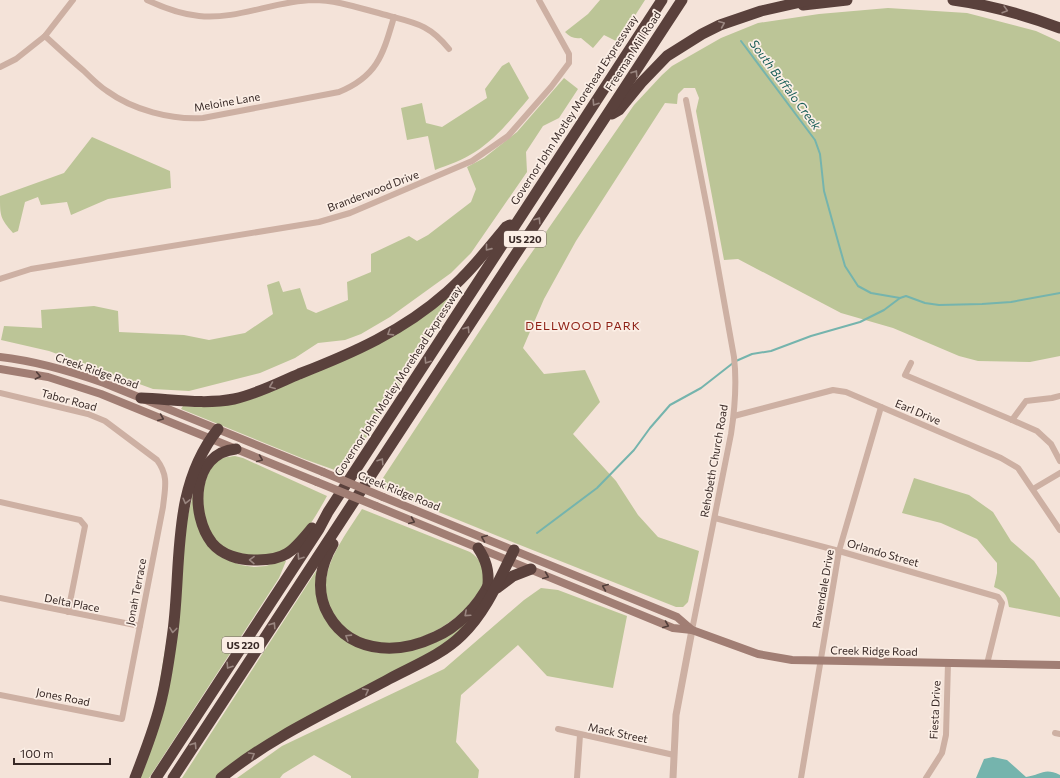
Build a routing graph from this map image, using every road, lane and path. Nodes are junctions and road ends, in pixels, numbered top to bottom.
1 (73, 0) edge
2 (147, 0) edge
3 (329, 0) edge
4 (662, 0) edge
5 (682, 0) edge
6 (810, 0) edge
7 (847, 0) edge
8 (953, 0) edge
9 (541, 1) edge
10 (761, 11) junction
11 (394, 17) junction
12 (1060, 28) edge
13 (45, 36) junction
14 (449, 49) dead end
15 (0, 67) edge
16 (686, 100) dead end
17 (606, 117) junction
18 (516, 223) junction
19 (0, 279) edge
20 (0, 357) edge
21 (911, 363) dead end
22 (0, 369) edge
23 (0, 393) edge
24 (1060, 396) edge
25 (141, 398) junction
26 (881, 407) junction
27 (734, 416) junction
28 (1012, 420) junction
29 (218, 430) junction
30 (210, 439) junction
31 (236, 449) junction
32 (1060, 460) edge
33 (163, 468) joint
34 (1060, 473) edge
35 (1033, 489) junction
36 (0, 502) edge
37 (328, 512) junction
38 (344, 518) junction
39 (715, 518) junction
40 (1060, 530) edge
41 (478, 548) junction
42 (511, 549) junction
43 (839, 551) junction
44 (505, 559) junction
45 (531, 569) junction
46 (490, 590) junction
47 (0, 598) edge
48 (68, 612) junction
49 (140, 626) junction
50 (692, 630) junction
51 (821, 661) junction
52 (948, 663) junction
53 (987, 664) junction
54 (1060, 665) edge
55 (0, 695) edge
56 (122, 719) joint
57 (558, 729) dead end
58 (580, 734) junction
59 (674, 755) junction
60 (135, 778) edge
61 (156, 778) edge
62 (173, 778) edge
63 (221, 778) edge
64 (577, 778) edge
65 (673, 778) edge
66 (801, 778) edge
67 (926, 778) edge

1 - 13 street
2 - 3 street
3 - 11 street
4 -> 18 highway, Governor John Motley Morehead Expressway / US 220
17 -> 5 highway, Freeman Mill Road
6 - 10 highway
7 - 10 highway, US 220
8 -> 12 highway
9 - 19 street, Branderwood Drive
17 -> 10 highway, US 220
11 - 13 street, Meloine Lane
11 - 14 street
13 - 15 street
16 - 27 street, Rehobeth Church Road
38 -> 17 highway, US 220
18 -> 25 highway
18 -> 37 highway, Governor John Motley Morehead Expressway / US 220
20 - 25 main road, Creek Ridge Road
21 - 28 street
22 -> 30 main road, Creek Ridge Road
23 - 33 street, Tabor Road
24 - 28 street
25 - 29 main road, Creek Ridge Road
26 - 27 street, Earl Drive
26 - 35 street, Earl Drive
26 - 43 street, Ravendale Drive
27 - 39 street, Rehobeth Church Road
28 - 32 street
29 - 30 highway
42 -> 29 main road, Creek Ridge Road, bridge
30 - 31 main road, Creek Ridge Road
30 -> 60 highway
37 -> 31 highway
31 -> 41 main road, Creek Ridge Road, bridge
33 - 49 street, Jonah Terrace
34 - 35 street
35 - 40 street, Earl Drive
36 - 48 street
37 -> 61 highway, Governor John Motley Morehead Expressway / US 220
46 -> 38 highway
62 -> 38 highway, US 220
39 - 43 street, Orlando Street
39 - 50 street, Rehobeth Church Road
41 - 44 main road, Creek Ridge Road
41 - 46 highway
42 - 44 highway
50 -> 42 main road, Creek Ridge Road
43 - 51 street, Ravendale Drive
43 - 53 street, Orlando Street
44 - 45 main road, Creek Ridge Road
44 - 46 highway
45 - 46 highway
45 -> 50 main road, Creek Ridge Road
63 -> 46 highway
47 - 48 street, Delta Place
48 - 49 street, Delta Place
49 - 56 street, Jonah Terrace
50 - 51 main road, Creek Ridge Road
50 - 59 street, Rehobeth Church Road
51 - 52 main road, Creek Ridge Road
51 - 66 street, Ravendale Drive
52 - 53 main road, Creek Ridge Road
52 - 67 street, Fiesta Drive
53 - 54 main road, Creek Ridge Road
55 - 56 street, Jones Road
57 - 58 street, Mack Street
58 - 59 street, Mack Street
58 - 64 street
59 - 65 street, Rehobeth Church Road

